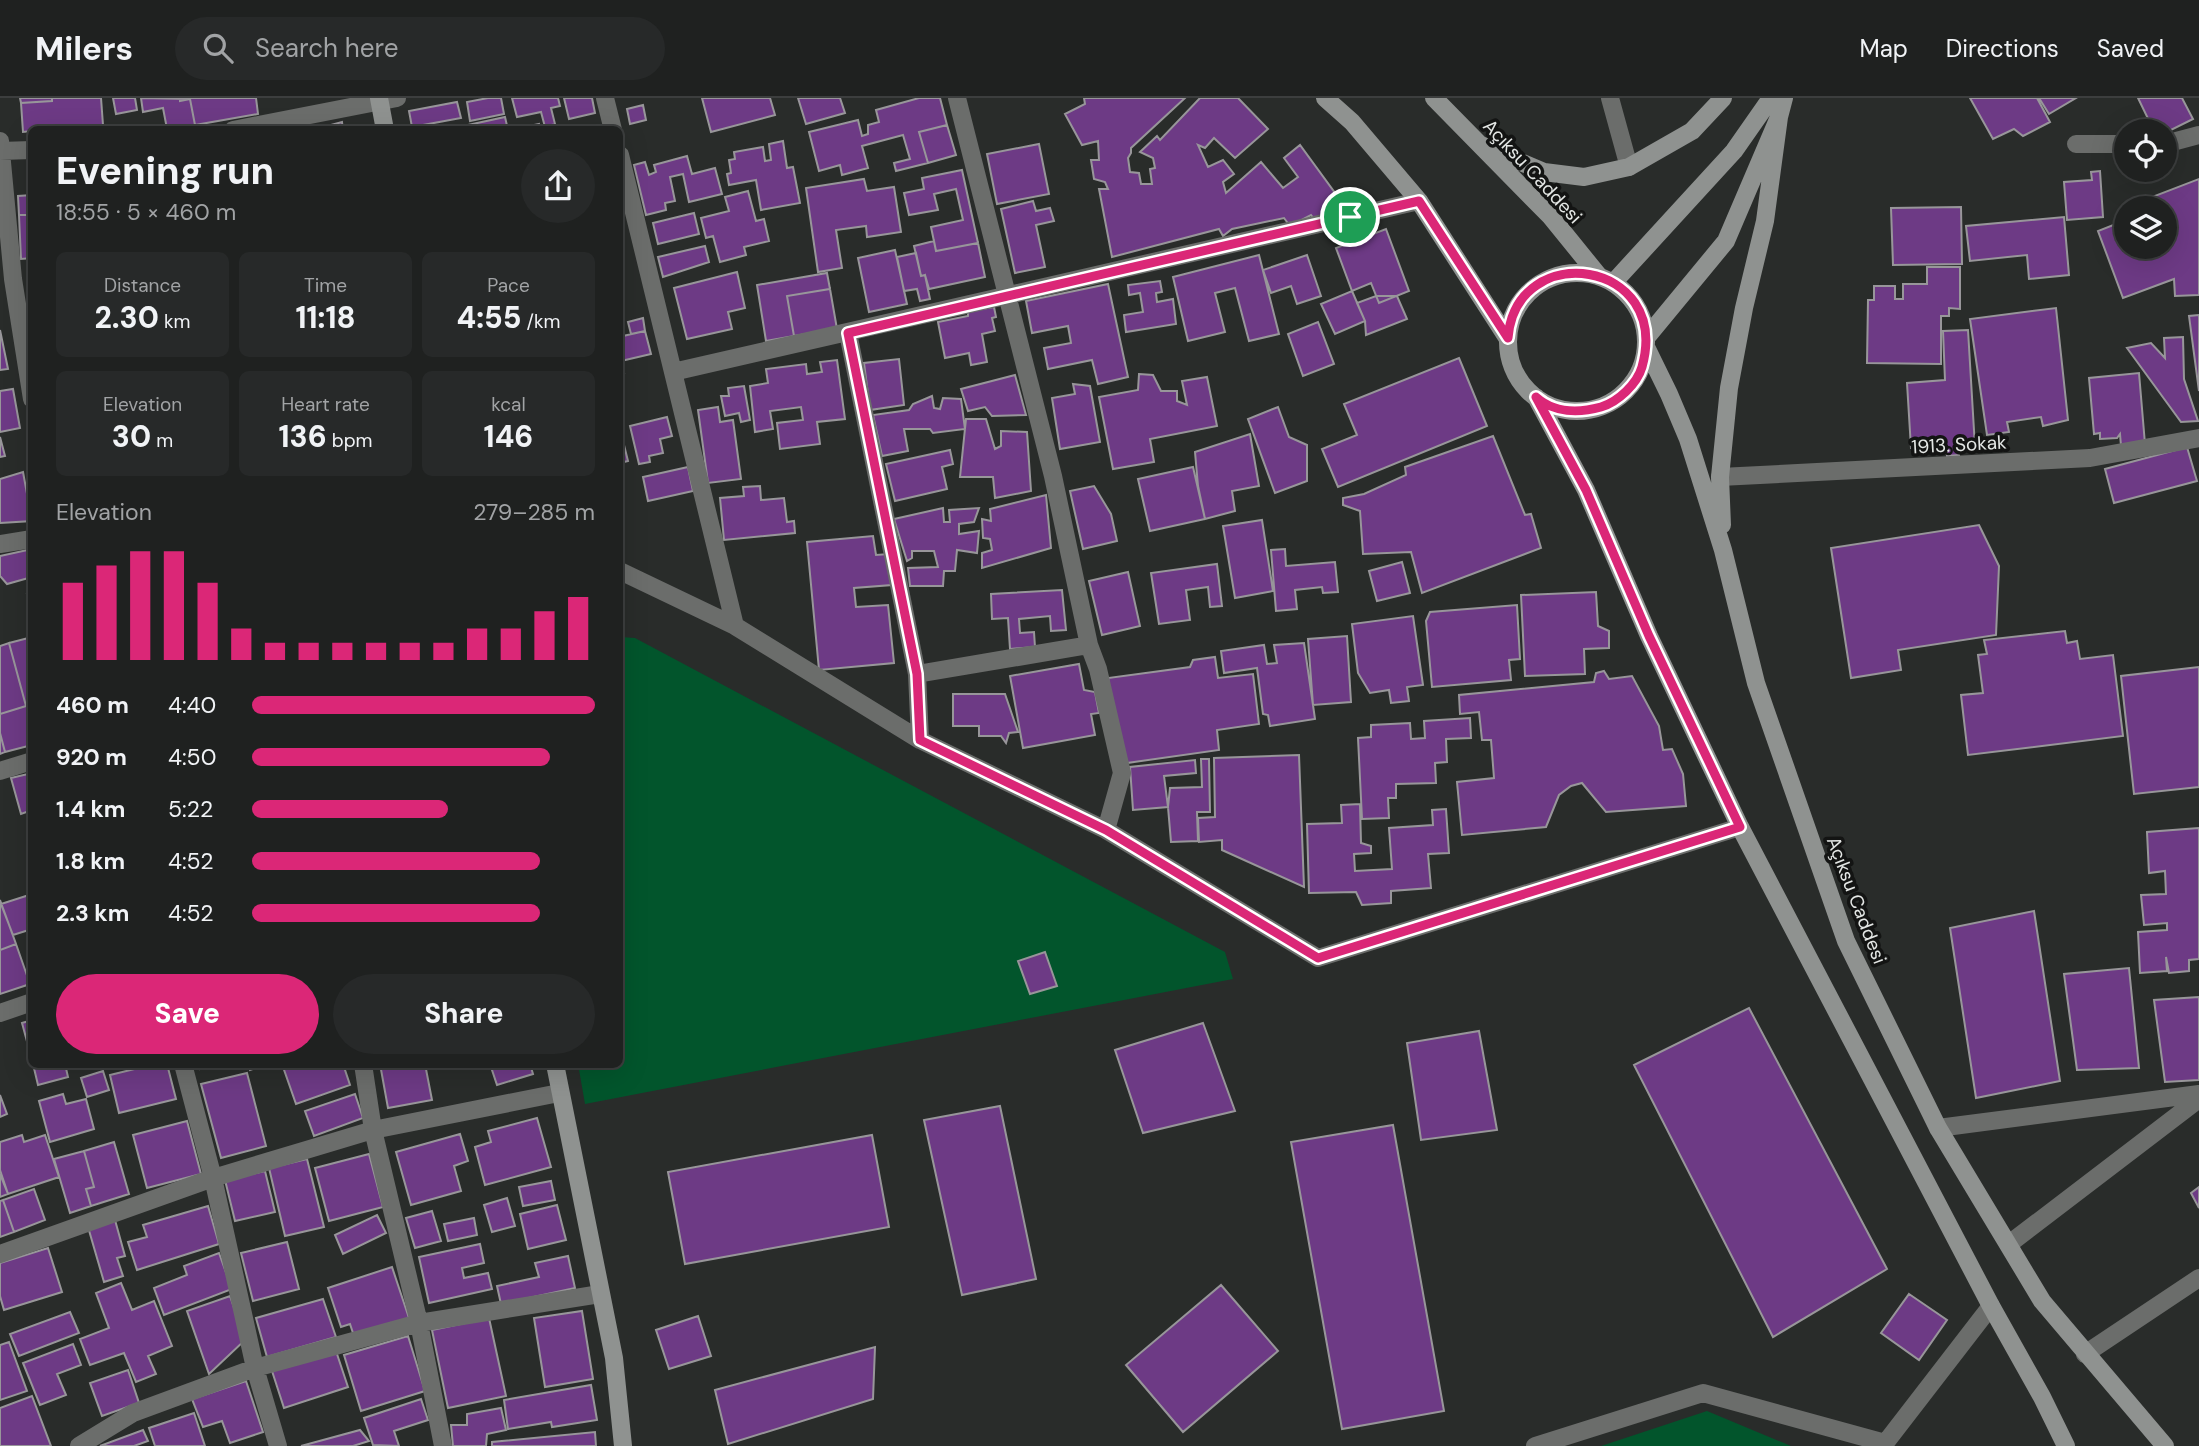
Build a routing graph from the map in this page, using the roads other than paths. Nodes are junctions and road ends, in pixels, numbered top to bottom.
1 (397, 98) edge
2 (606, 98) edge
3 (957, 98) edge
4 (1325, 98) edge
5 (1434, 98) edge
6 (1609, 98) edge
7 (1723, 98) edge
8 (1771, 98) edge
9 (1784, 98) edge
10 (379, 100) edge
11 (1779, 117) junction
12 (252, 126) edge
13 (384, 126) edge
14 (612, 126) edge
15 (2199, 135) edge
16 (0, 141) edge
17 (2177, 141) edge
18 (2076, 144) dead end
19 (2114, 144) edge
20 (1481, 145) junction
21 (0, 150) edge
22 (28, 150) edge
23 (623, 167) edge
24 (1629, 167) junction
25 (1419, 201) junction
26 (1606, 279) junction
27 (1008, 294) junction
28 (848, 333) junction
29 (1508, 338) junction
30 (1647, 343) junction
31 (673, 372) junction
32 (28, 374) edge
33 (1536, 397) junction
34 (2199, 438) edge
35 (1720, 477) junction
36 (28, 540) edge
37 (0, 544) edge
38 (1723, 550) junction
39 (623, 572) edge
40 (736, 626) junction
41 (1089, 645) junction
42 (917, 674) junction
43 (920, 740) junction
44 (28, 762) edge
45 (0, 771) edge
46 (1740, 827) junction
47 (1106, 830) junction
48 (28, 1003) edge
49 (0, 1013) edge
50 (184, 1068) edge
51 (364, 1068) edge
52 (556, 1068) edge
53 (559, 1093) junction
54 (2199, 1096) edge
55 (1938, 1128) junction
56 (373, 1130) junction
57 (213, 1178) junction
58 (2009, 1244) junction
59 (0, 1254) edge
60 (2199, 1278) edge
61 (600, 1294) junction
62 (1991, 1306) junction
63 (419, 1322) junction
64 (2085, 1354) junction
65 (255, 1368) junction
66 (1884, 1444) edge
67 (79, 1446) edge
68 (278, 1446) edge
69 (443, 1446) edge
70 (623, 1446) edge
71 (1535, 1446) edge
72 (2066, 1446) edge
73 (2165, 1446) edge

1 - 10 street
2 - 14 street
3 - 27 street
4 - 25 main road
5 - 20 main road, Açıksu Caddesi
6 - 24 street
7 - 24 main road
8 - 26 main road
9 - 11 main road
10 - 12 street
10 - 13 main road
11 - 30 main road
11 - 35 main road
15 - 17 street
16 - 21 street
18 - 19 street
20 - 24 main road
20 - 26 main road, Açıksu Caddesi
21 - 22 street
21 - 32 street
23 - 31 street
25 - 27 street
25 - 29 main road
26 - 29 main road
26 - 30 main road
27 - 28 street
27 - 41 street
28 - 31 street
28 - 42 street
29 - 33 main road
30 - 33 main road
30 - 38 main road, Açıksu Caddesi
31 - 40 street
33 - 46 main road
34 - 35 street, 1913. Sokak
35 - 38 main road
36 - 37 street
38 - 55 main road, Açıksu Caddesi
39 - 40 street
40 - 43 street
41 - 42 street
41 - 47 street
42 - 43 street
43 - 47 street
44 - 45 street
46 - 47 street
46 - 62 main road
48 - 49 street
50 - 57 street
51 - 56 street
52 - 53 main road
53 - 56 street
53 - 61 main road
54 - 55 street
54 - 58 street
55 - 58 main road, Açıksu Caddesi
56 - 57 street
56 - 63 street
57 - 59 street
57 - 65 street
58 - 64 main road, Açıksu Caddesi
60 - 64 street
61 - 63 street
61 - 70 main road
62 - 66 street
62 - 72 main road
63 - 65 street
63 - 69 street
64 - 73 main road, Açıksu Caddesi
65 - 67 street
65 - 68 street
66 - 71 street

